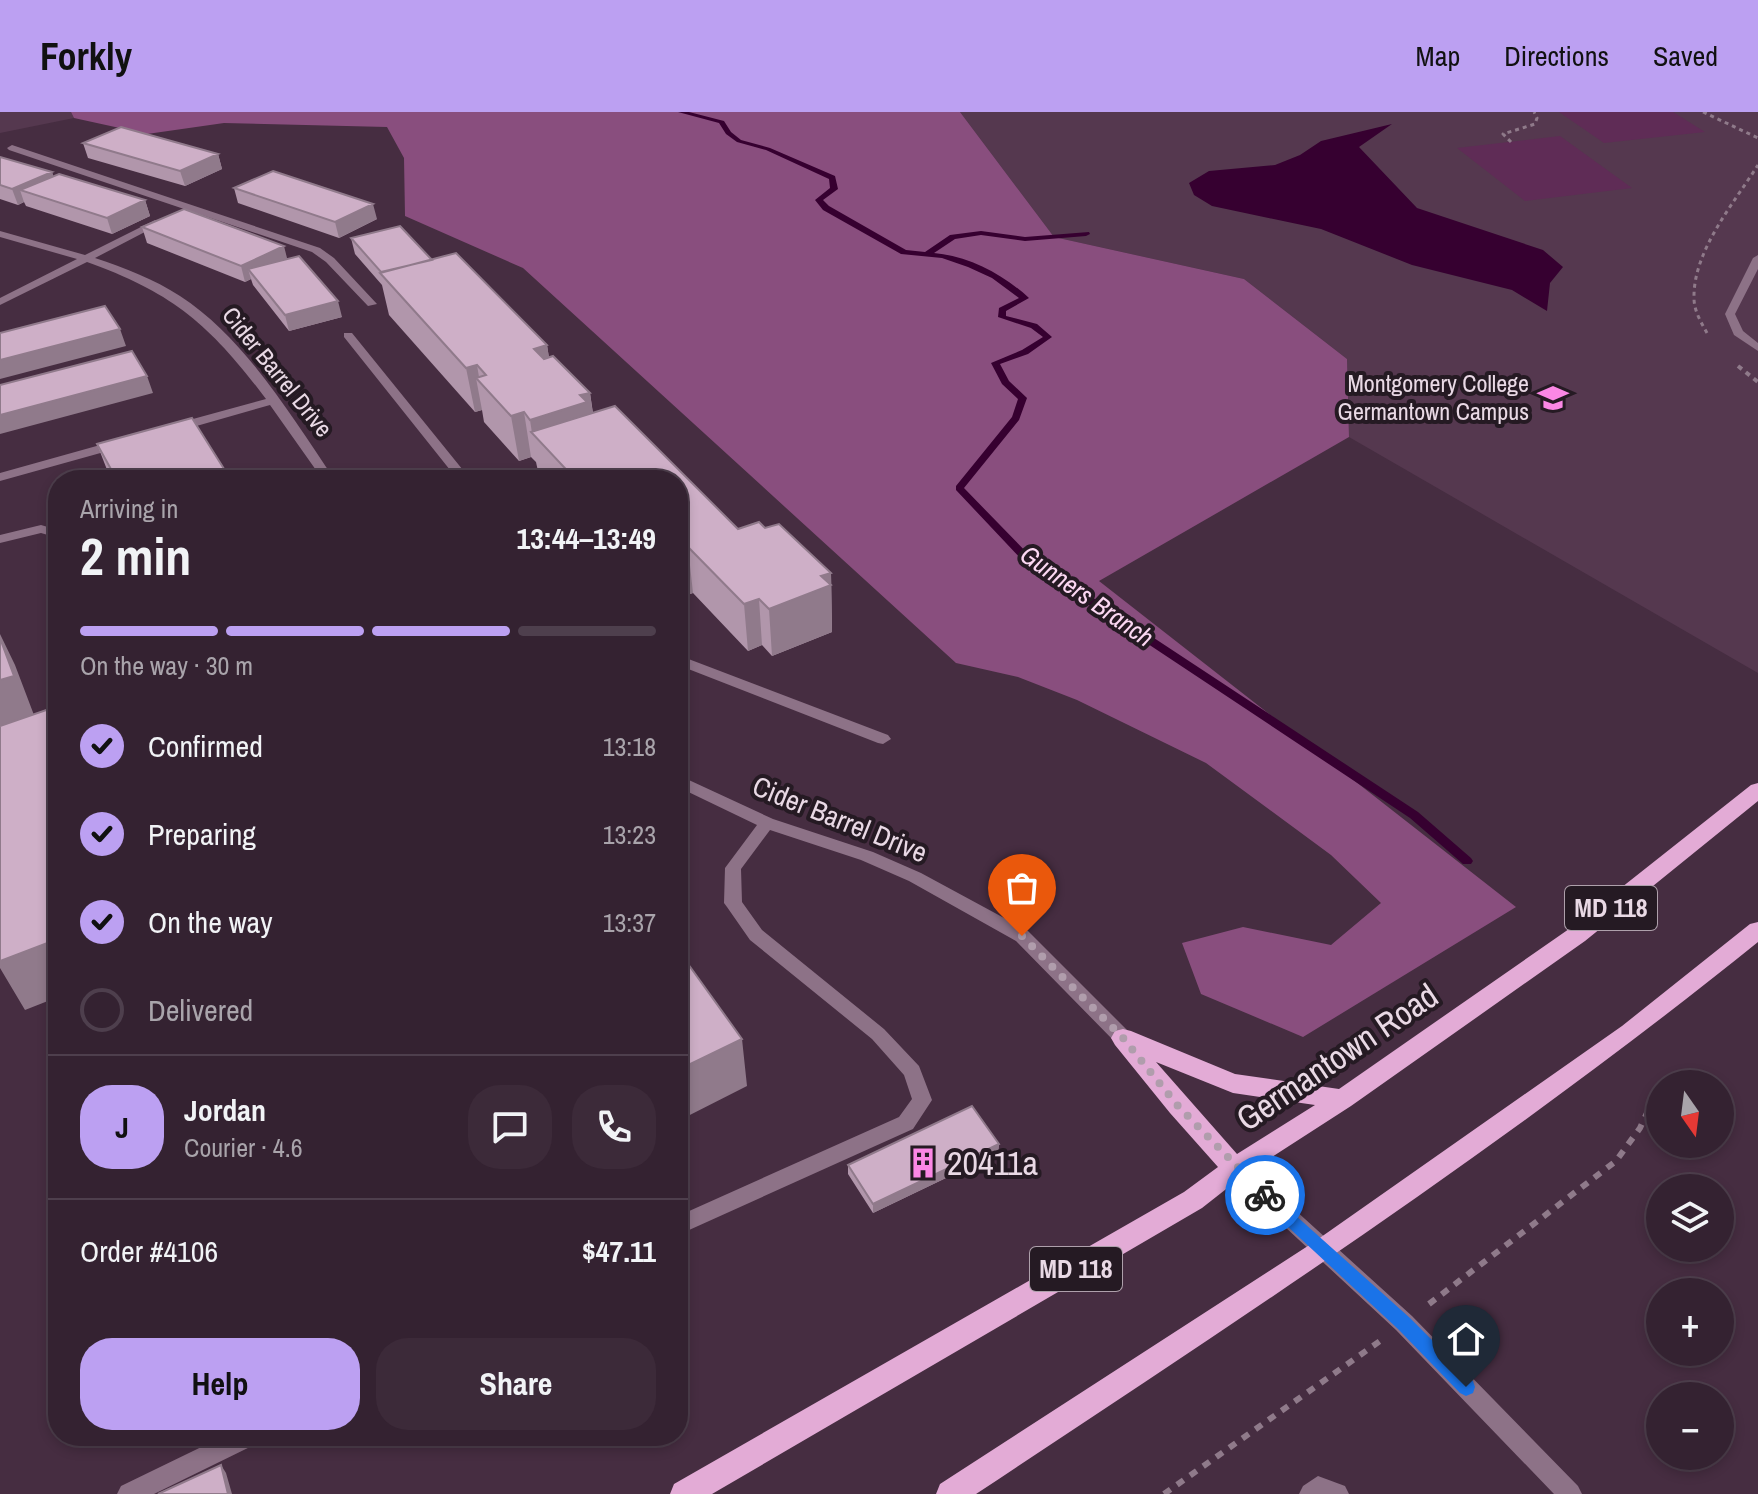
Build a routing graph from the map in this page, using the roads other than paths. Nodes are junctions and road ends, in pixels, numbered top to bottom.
1 (12, 148) dead end
2 (189, 207) junction
3 (177, 213) edge
4 (165, 219) edge
5 (0, 234) edge
6 (1758, 258) edge
7 (85, 259) junction
8 (0, 302) edge
9 (372, 304) dead end
10 (348, 335) dead end
11 (1758, 348) edge
12 (272, 401) junction
13 (166, 430) edge
14 (135, 439) edge
15 (322, 470) edge
16 (457, 470) edge
17 (0, 477) edge
18 (48, 531) edge
19 (0, 539) edge
20 (688, 664) edge
21 (883, 739) dead end
22 (688, 785) edge
23 (1758, 790) edge
24 (767, 823) junction
25 (1758, 930) edge
26 (1123, 1038) junction
27 (1343, 1099) junction
28 (1235, 1168) junction
29 (688, 1221) edge
30 (1323, 1250) junction
31 (227, 1446) edge
32 (129, 1494) edge
33 (684, 1494) edge
34 (950, 1494) edge
35 (1311, 1494) edge
36 (1337, 1494) edge
37 (1570, 1494) edge

1 - 2 street
2 - 3 street
2 - 9 street
4 - 7 street
5 - 7 street, Cider Barrel Drive
6 - 11 street
7 - 8 street
7 - 12 street, Cider Barrel Drive
10 - 16 street
12 - 13 street
12 - 15 street, Cider Barrel Drive
14 - 17 street
18 - 19 street
20 - 21 street
22 - 24 street, Cider Barrel Drive
23 - 27 main road, Germantown Road / MD 118
24 - 26 street, Cider Barrel Drive
24 - 29 street
25 - 30 main road
26 - 27 main road
26 - 28 main road
27 - 28 main road, Germantown Road / MD 118
28 - 30 street
28 - 33 main road, Germantown Road / MD 118
30 - 34 main road
30 - 37 street
31 - 32 street
35 - 36 street

